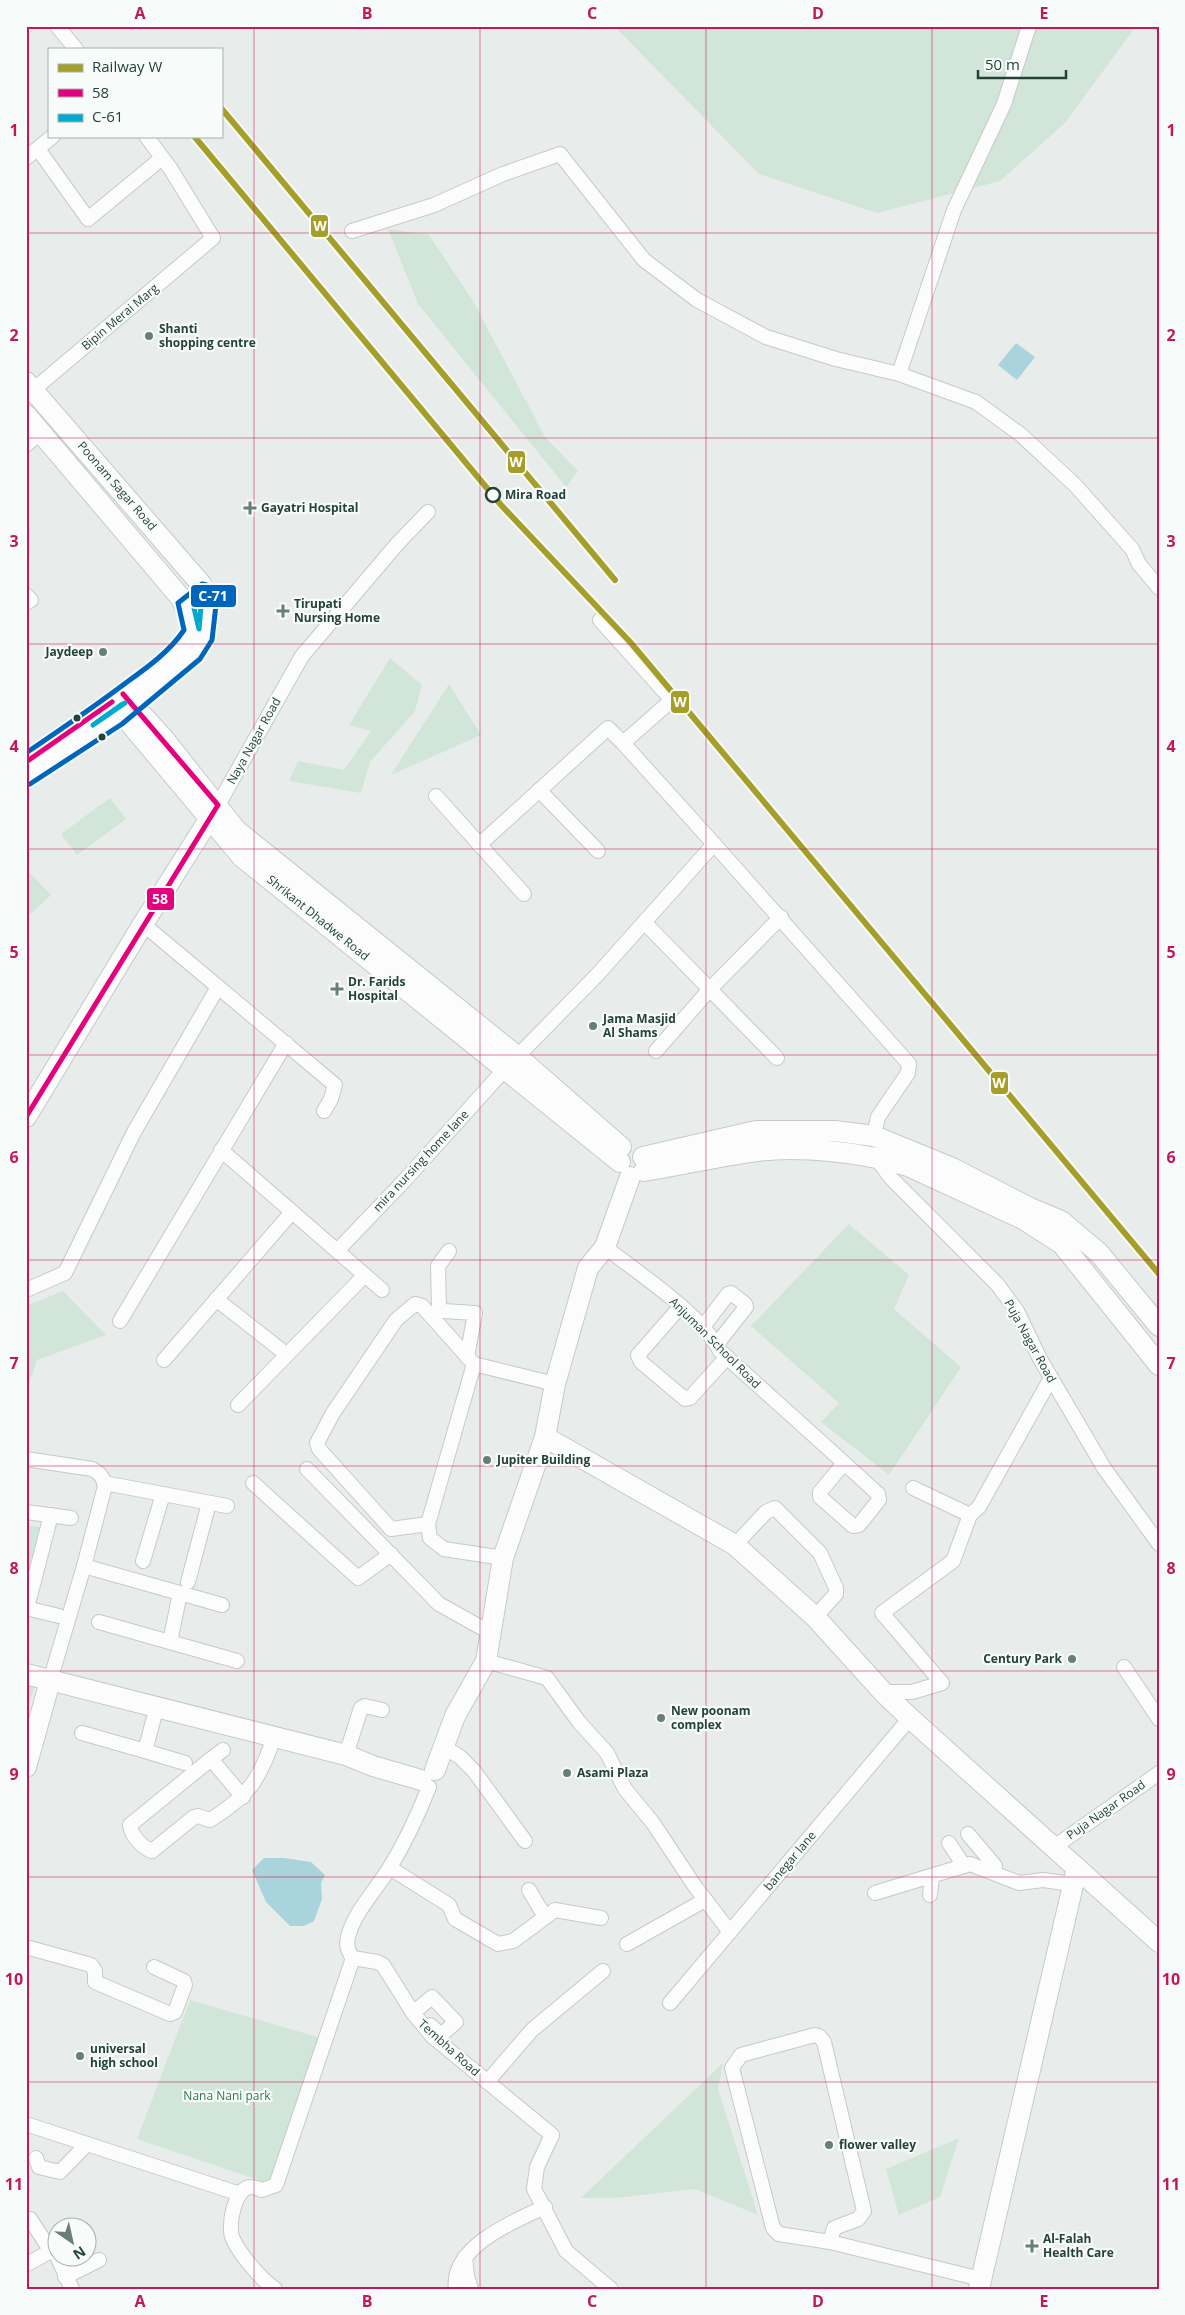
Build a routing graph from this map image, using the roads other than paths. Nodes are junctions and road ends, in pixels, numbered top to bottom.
1 (57, 26) edge
2 (1029, 26) edge
3 (75, 48) edge
4 (51, 138) edge
5 (147, 138) edge
6 (38, 149) junction
7 (26, 158) edge
8 (162, 158) junction
9 (352, 231) dead end
10 (899, 374) junction
11 (29, 389) edge
12 (26, 415) edge
13 (33, 438) edge
14 (428, 512) dead end
15 (1159, 588) edge
16 (26, 595) edge
17 (26, 603) edge
18 (600, 620) dead end
19 (122, 707) junction
20 (623, 743) junction
21 (26, 762) edge
22 (26, 778) edge
23 (539, 790) junction
24 (436, 796) dead end
25 (213, 813) junction
26 (714, 844) junction
27 (479, 845) junction
28 (598, 851) dead end
29 (524, 894) dead end
30 (781, 917) junction
31 (644, 922) junction
32 (142, 924) junction
33 (218, 987) junction
34 (710, 989) junction
35 (286, 1043) junction
36 (656, 1051) dead end
37 (778, 1058) dead end
38 (511, 1063) junction
39 (324, 1111) dead end
40 (26, 1117) edge
41 (870, 1136) junction
42 (221, 1150) junction
43 (875, 1158) junction
44 (633, 1164) junction
45 (292, 1212) junction
46 (604, 1247) junction
47 (1092, 1248) junction
48 (337, 1251) junction
49 (450, 1251) dead end
50 (1075, 1260) junction
51 (364, 1276) junction
52 (26, 1290) edge
53 (382, 1290) dead end
54 (216, 1299) junction
55 (681, 1306) junction
56 (120, 1322) dead end
57 (1159, 1326) edge
58 (702, 1328) junction
59 (717, 1344) junction
60 (286, 1354) junction
61 (727, 1357) junction
62 (164, 1360) dead end
63 (471, 1361) junction
64 (1159, 1365) edge
65 (1051, 1378) junction
66 (555, 1384) junction
67 (238, 1405) dead end
68 (545, 1437) junction
69 (26, 1459) edge
70 (844, 1463) junction
71 (307, 1469) dead end
72 (104, 1483) junction
73 (253, 1483) dead end
74 (913, 1488) dead end
75 (163, 1494) junction
76 (209, 1503) junction
77 (227, 1506) dead end
78 (26, 1512) edge
79 (51, 1515) junction
80 (970, 1515) junction
81 (71, 1518) dead end
82 (428, 1524) junction
83 (1159, 1544) edge
84 (735, 1546) junction
85 (391, 1554) junction
86 (503, 1558) junction
87 (143, 1561) dead end
88 (84, 1566) junction
89 (184, 1588) junction
90 (222, 1605) dead end
91 (26, 1608) edge
92 (59, 1616) dead end
93 (815, 1617) junction
94 (99, 1622) dead end
95 (491, 1633) junction
96 (170, 1642) junction
97 (486, 1661) junction
98 (237, 1662) dead end
99 (1124, 1667) dead end
100 (26, 1674) edge
101 (50, 1681) junction
102 (883, 1692) junction
103 (157, 1706) junction
104 (382, 1710) dead end
105 (910, 1718) junction
106 (1159, 1719) edge
107 (82, 1733) dead end
108 (274, 1736) junction
109 (444, 1747) junction
110 (223, 1750) dead end
111 (145, 1751) junction
112 (346, 1755) junction
113 (211, 1759) junction
114 (185, 1763) dead end
115 (26, 1766) edge
116 (1159, 1773) edge
117 (428, 1779) junction
118 (243, 1797) junction
119 (968, 1834) dead end
120 (525, 1841) dead end
121 (949, 1843) dead end
122 (1054, 1847) junction
123 (964, 1866) junction
124 (390, 1868) junction
125 (997, 1870) junction
126 (932, 1876) junction
127 (1075, 1876) junction
128 (529, 1890) dead end
129 (876, 1893) dead end
130 (930, 1895) dead end
131 (706, 1900) junction
132 (545, 1917) junction
133 (601, 1918) dead end
134 (730, 1932) junction
135 (1159, 1942) edge
136 (627, 1944) dead end
137 (26, 1947) edge
138 (353, 1958) junction
139 (154, 1967) dead end
140 (603, 1971) dead end
141 (670, 2003) dead end
142 (487, 2082) junction
143 (26, 2124) edge
144 (87, 2144) junction
145 (36, 2158) dead end
146 (240, 2194) junction
147 (545, 2207) junction
148 (26, 2214) edge
149 (26, 2219) edge
150 (48, 2236) edge
151 (830, 2242) junction
152 (465, 2256) junction
153 (99, 2260) dead end
154 (28, 2264) dead end
155 (63, 2268) edge
156 (68, 2283) edge
157 (980, 2284) edge
158 (275, 2289) edge
159 (456, 2289) edge
160 (471, 2289) edge
161 (610, 2289) edge

1 - 3 street
2 - 10 street
4 - 6 street
5 - 8 street
6 - 7 street
6 - 8 street
8 - 11 street, Bipin Merai Marg
9 - 10 street
10 - 15 street
11 - 19 street, Poonam Sagar Road
12 - 13 street, Poonam Sagar Road
13 - 19 street, Poonam Sagar Road
14 - 25 street, Naya Nagar Road
16 - 17 street
18 - 20 street
19 - 21 street
19 - 22 street
19 - 25 street, Shrikant Dhadwe Road
20 - 23 street
20 - 26 street
23 - 27 street
23 - 28 street
24 - 27 street
25 - 32 street, Naya Nagar Road
25 - 38 street, Shrikant Dhadwe Road
26 - 30 street
26 - 31 street, mira nursing home lane
27 - 29 street
30 - 34 street
30 - 41 street
31 - 34 street
31 - 38 street, mira nursing home lane
32 - 33 street
32 - 40 street, Naya Nagar Road
33 - 35 street
33 - 52 street
34 - 36 street
34 - 37 street
35 - 39 street
35 - 42 street
38 - 44 street, Shrikant Dhadwe Road
38 - 48 street, mira nursing home lane
41 - 43 street, Puja Nagar Road
41 - 44 street
41 - 47 street
42 - 45 street
42 - 56 street
43 - 44 street
43 - 50 street
43 - 65 street, Puja Nagar Road
44 - 46 street
45 - 48 street
45 - 54 street
46 - 55 street, Anjuman School Road
46 - 66 street
47 - 50 street
47 - 57 street
48 - 51 street
49 - 63 street
50 - 64 street
51 - 53 street
51 - 60 street
54 - 60 street
54 - 62 street
55 - 58 street, Anjuman School Road
55 - 61 street
58 - 59 street, Anjuman School Road
58 - 59 street
59 - 61 street, Anjuman School Road
60 - 67 street
61 - 70 street, Anjuman School Road
63 - 66 street
63 - 82 street
63 - 82 street
65 - 80 street
65 - 83 street, Puja Nagar Road
66 - 68 street
68 - 84 street
68 - 86 street
69 - 72 street
70 - 70 street, Anjuman School Road
71 - 85 street
72 - 75 street
72 - 88 street
73 - 85 street
74 - 80 street
75 - 76 street
75 - 87 street
76 - 77 street
76 - 89 street
78 - 79 street
79 - 81 street
79 - 91 street
80 - 102 street
82 - 86 street
84 - 93 street
84 - 93 street
85 - 95 street
86 - 95 street
88 - 89 street
88 - 101 street
89 - 90 street
89 - 96 street
91 - 92 street
93 - 102 street
94 - 96 street
95 - 97 street
96 - 98 street
97 - 109 street
97 - 131 street
99 - 106 street
100 - 101 street
101 - 103 street
101 - 115 street
102 - 105 street
103 - 108 street
103 - 111 street
104 - 112 street
105 - 122 street
105 - 134 street, banegar lane
107 - 111 street
108 - 112 street
108 - 118 street
109 - 117 street
109 - 120 street
110 - 113 street
111 - 114 street
112 - 117 street
113 - 118 street
113 - 118 street
116 - 122 street, Puja Nagar Road
117 - 124 street
119 - 125 street
121 - 123 street
122 - 127 street
123 - 125 street
123 - 126 street
124 - 132 street
124 - 138 street
125 - 127 street
126 - 129 street
126 - 130 street
127 - 135 street
127 - 157 street
128 - 132 street
131 - 134 street
131 - 136 street
132 - 133 street
134 - 141 street, banegar lane
137 - 139 street
138 - 142 street, Tembha Road
138 - 146 street
140 - 142 street
142 - 147 street, Tembha Road
143 - 144 street
144 - 145 street
144 - 146 street
146 - 158 street
147 - 152 street
147 - 161 street
148 - 150 street
149 - 154 street
151 - 151 street
151 - 157 street
152 - 159 street
152 - 160 street
153 - 156 street
155 - 156 street

